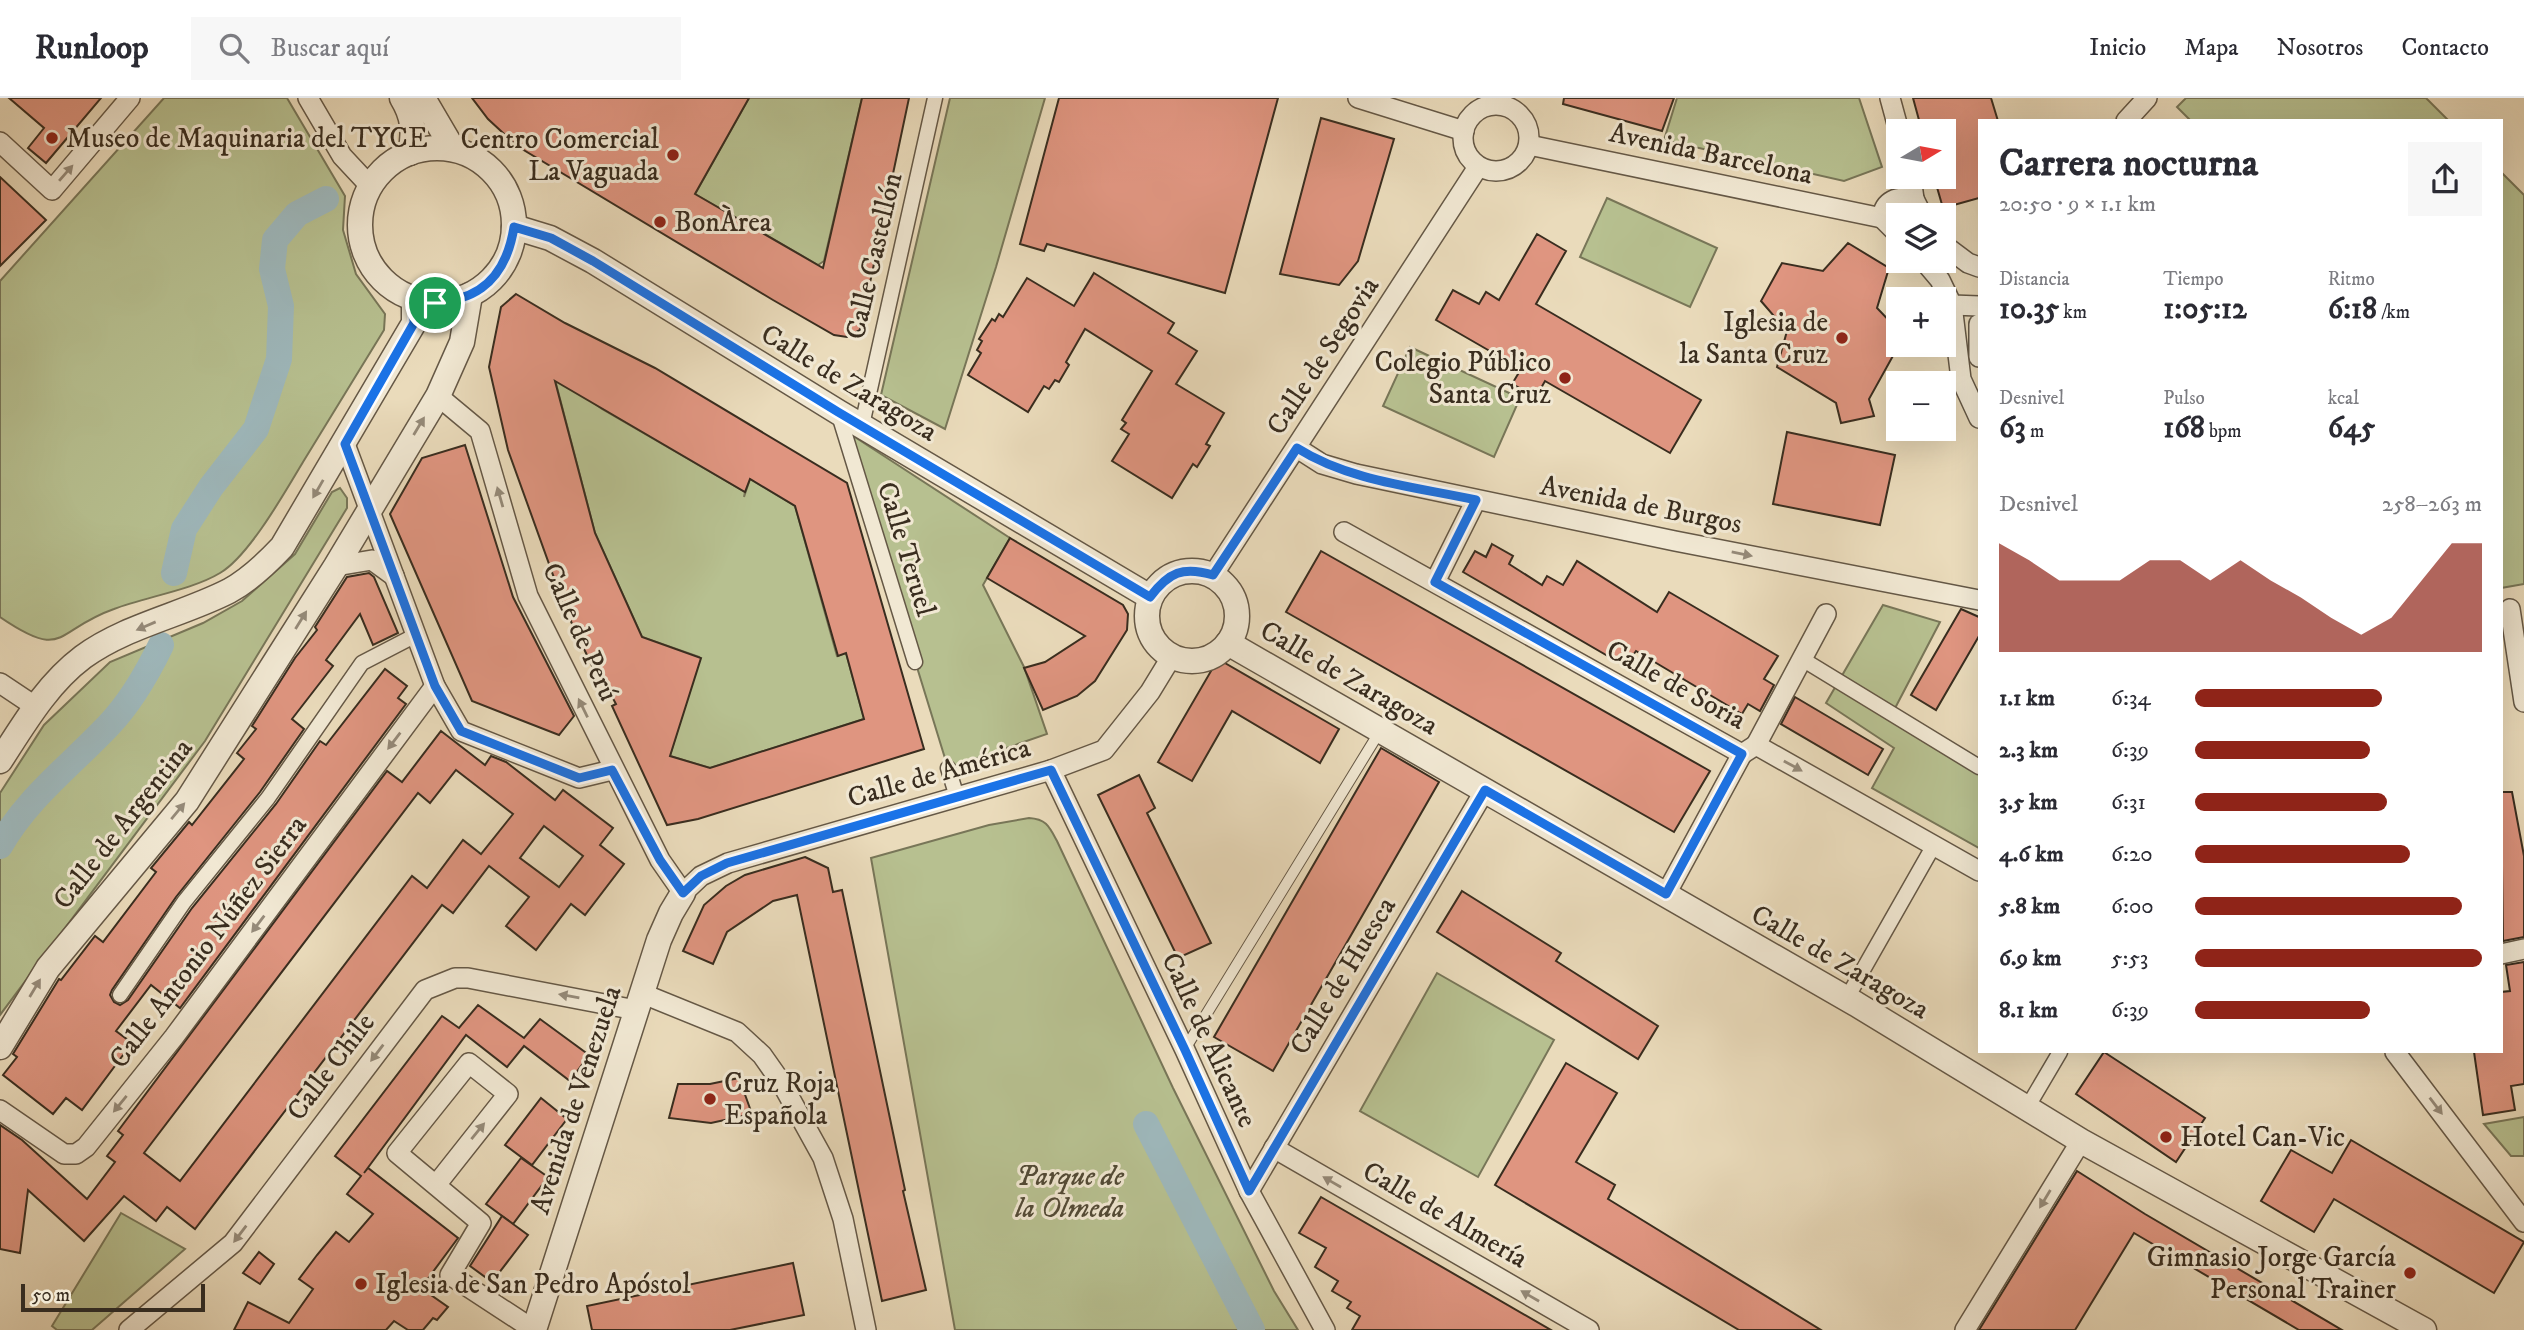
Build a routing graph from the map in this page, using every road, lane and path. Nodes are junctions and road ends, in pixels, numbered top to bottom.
1 (130, 98) edge
2 (308, 98) edge
3 (402, 98) edge
4 (423, 98) edge
5 (935, 98) edge
6 (1358, 98) edge
7 (1890, 98) edge
8 (2147, 98) edge
9 (1517, 104) edge
10 (1896, 119) edge
11 (2128, 119) edge
12 (1464, 131) junction
13 (0, 142) edge
14 (1529, 145) junction
15 (453, 149) junction
16 (410, 153) junction
17 (1478, 167) junction
18 (370, 186) junction
19 (1886, 205) edge
20 (1882, 218) junction
21 (1886, 222) edge
22 (514, 227) junction
23 (1956, 254) edge
24 (1978, 267) edge
25 (470, 295) junction
26 (414, 300) junction
27 (1956, 305) edge
28 (1978, 306) edge
29 (1956, 346) edge
30 (438, 396) junction
31 (838, 412) junction
32 (1978, 416) edge
33 (862, 425) junction
34 (345, 444) junction
35 (1297, 448) junction
36 (1476, 500) junction
37 (370, 507) junction
38 (1344, 532) dead end
39 (336, 566) junction
40 (1213, 575) junction
41 (394, 576) junction
42 (1435, 582) junction
43 (1150, 597) junction
44 (1978, 600) edge
45 (2512, 609) edge
46 (1826, 614) dead end
47 (416, 635) junction
48 (1228, 643) junction
49 (1172, 656) junction
50 (1802, 659) junction
51 (915, 662) dead end
52 (0, 683) edge
53 (435, 686) junction
54 (2524, 702) edge
55 (36, 707) junction
56 (1380, 730) junction
57 (1749, 749) junction
58 (0, 761) edge
59 (1978, 766) edge
60 (948, 768) dead end
61 (612, 770) junction
62 (1051, 770) junction
63 (1485, 790) junction
64 (957, 797) junction
65 (1934, 845) junction
66 (1978, 870) edge
67 (683, 893) junction
68 (1666, 894) junction
69 (2524, 949) edge
70 (2503, 954) edge
71 (120, 995) dead end
72 (1847, 998) junction
73 (639, 1001) junction
74 (0, 1047) edge
75 (1185, 1050) junction
76 (2059, 1053) edge
77 (2396, 1053) edge
78 (2027, 1108) junction
79 (0, 1110) edge
80 (2081, 1141) junction
81 (1274, 1148) junction
82 (436, 1185) junction
83 (1249, 1191) junction
84 (2524, 1222) edge
85 (129, 1330) edge
86 (534, 1330) edge
87 (866, 1330) edge
88 (1325, 1330) edge
89 (1589, 1330) edge
90 (1965, 1330) edge
91 (2424, 1330) edge

13 -> 1 street
2 - 18 street
3 - 16 street
4 - 15 street
5 - 33 street, Calle Castellón
6 - 12 street
7 - 10 street
8 - 11 street
9 - 12 street
9 - 14 street
12 - 17 street
14 - 17 street
14 - 20 street, Avenida Barcelona
15 - 16 street
15 - 22 street
16 - 18 street
17 - 35 street, Calle de Segovia
18 - 26 street
19 - 20 street
20 - 21 street
22 - 25 street
22 - 31 street, Calle de Zaragoza
23 - 24 street
25 - 26 street
25 - 30 street, Calle de Argentina
26 - 34 street
27 - 28 street
29 - 32 street
37 -> 30 street, Calle de Argentina
61 -> 30 street, Calle de Perú
31 - 33 street, Calle de Zaragoza
31 - 51 street, Calle Teruel
33 - 43 street, Calle de Zaragoza
34 - 37 street
34 -> 55 street
35 - 36 street, Avenida de Burgos
35 - 40 street, Calle de Segovia
36 - 42 street
36 -> 44 street, Avenida de Burgos
37 - 39 street, Calle de Argentina
37 - 41 street
38 - 42 street, Calle de Soria
39 - 41 street
74 -> 39 street, Calle de Argentina
40 - 43 street
40 - 48 street
41 - 47 street
42 - 57 street, Calle de Soria
43 - 49 street
45 - 54 street
46 - 50 street
47 - 53 street
47 - 71 street
48 - 49 street
48 - 56 street, Calle de Zaragoza
49 - 62 street, Calle de América
50 - 57 street
50 - 59 street
52 - 55 street
53 - 61 street
53 -> 79 street, Calle Antonio Núñez Sierra
55 - 58 street
56 - 63 street, Calle de Zaragoza
56 - 75 lane
57 -> 65 street, Calle de Soria
57 - 68 street
60 - 64 street
61 - 67 street, Calle de Perú
62 - 64 street, Calle de América
62 - 75 street, Calle de Alicante
63 - 68 street, Calle de Zaragoza
63 - 81 street, Calle de Huesca
64 - 67 street, Calle de América
65 - 66 street, Calle de Soria
65 - 72 street
67 - 73 street, Avenida de Venezuela
68 - 72 street, Calle de Zaragoza
69 - 70 street
72 - 78 street, Calle de Zaragoza
73 -> 85 street, Calle Chile
73 - 86 street, Avenida de Venezuela
73 - 87 street, Calle Chile
75 - 83 street, Calle de Alicante
76 - 78 street
77 -> 84 street
78 - 80 street, Calle de Zaragoza
80 -> 90 street
80 - 91 street, Calle de Zaragoza
81 - 83 street, Calle de Huesca
89 -> 81 street, Calle de Almería
82 -> 82 street
82 - 86 street
83 - 88 street, Calle de Alicante

